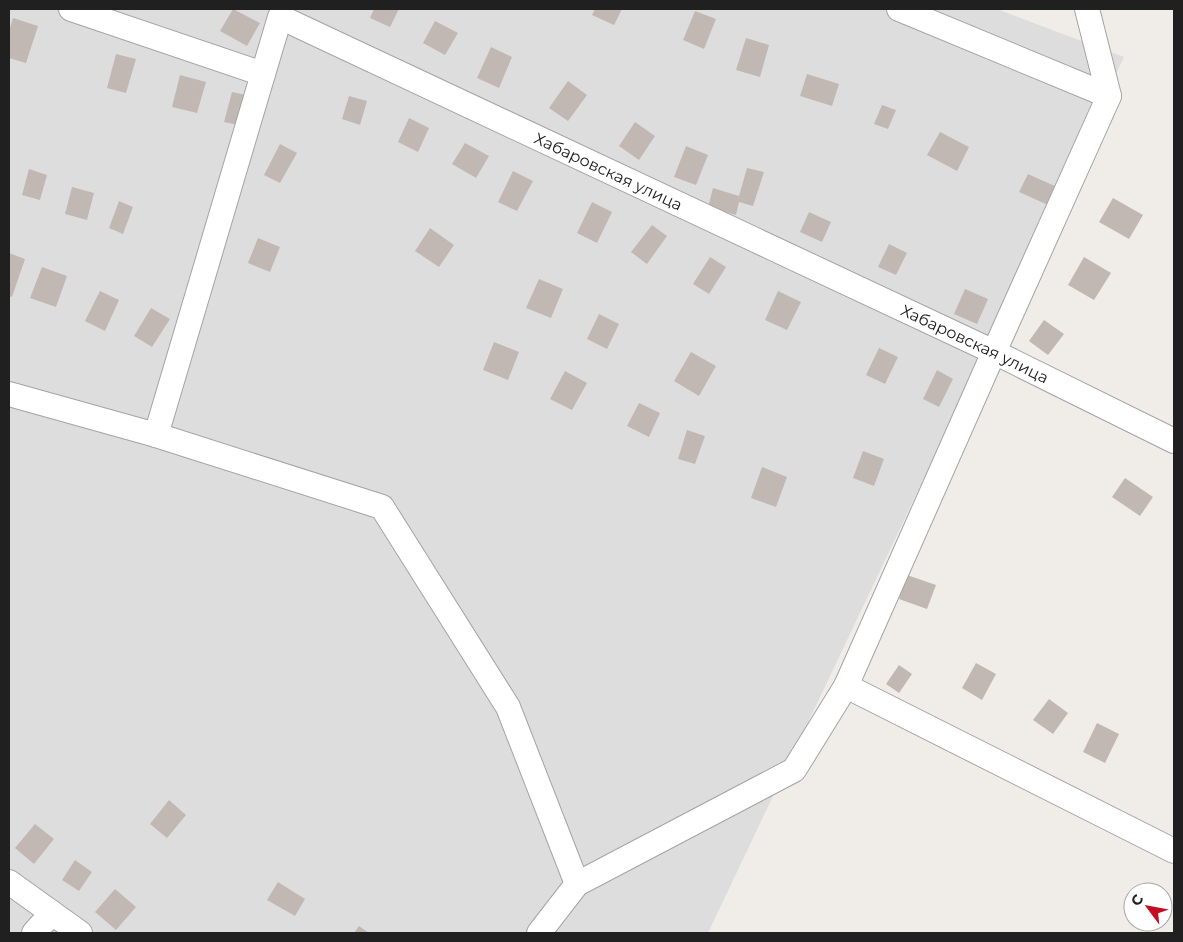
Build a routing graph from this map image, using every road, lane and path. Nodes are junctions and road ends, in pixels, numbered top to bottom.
1 (71, 9) edge
2 (899, 9) edge
3 (1087, 9) edge
4 (281, 13) edge
5 (263, 74) junction
6 (1109, 96) junction
7 (994, 352) junction
8 (9, 394) edge
9 (156, 435) junction
10 (1174, 440) edge
11 (846, 686) junction
12 (1174, 851) edge
13 (9, 882) edge
14 (577, 884) junction
15 (52, 913) junction
16 (34, 933) edge
17 (80, 933) edge
18 (539, 933) edge

1 - 5 street
2 - 6 street
3 - 6 street
4 - 5 street, Хабаровская улица
4 - 7 street, Хабаровская улица
5 - 9 street, Хабаровская улица
6 - 7 street
7 - 10 street, Хабаровская улица
7 - 11 street
8 - 9 street
9 - 14 street
11 - 12 street
11 - 14 street
13 - 15 street
14 - 18 street
15 - 16 street
15 - 17 street

